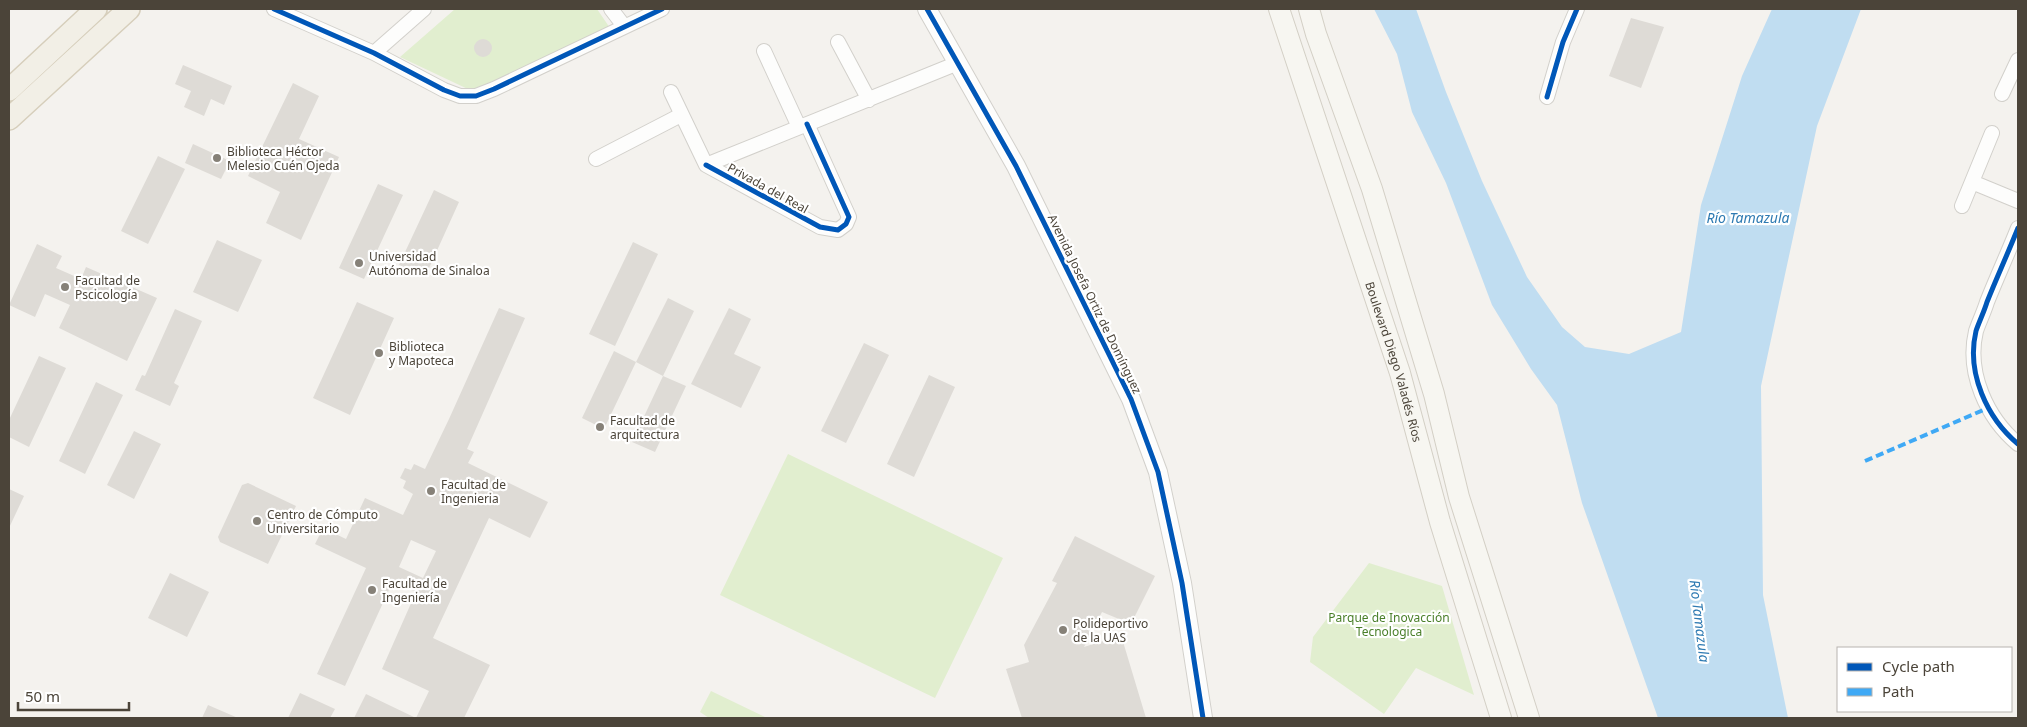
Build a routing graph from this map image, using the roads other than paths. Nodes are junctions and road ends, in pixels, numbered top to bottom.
1 (96, 9) edge
2 (129, 9) edge
3 (274, 9) edge
4 (424, 9) edge
5 (611, 9) edge
6 (662, 9) edge
7 (927, 9) edge
8 (1279, 9) edge
9 (1309, 9) edge
10 (1571, 12) edge
11 (624, 26) junction
12 (838, 42) dead end
13 (764, 51) dead end
14 (374, 54) junction
15 (2018, 60) edge
16 (958, 63) junction
17 (9, 90) edge
18 (671, 92) dead end
19 (2002, 94) dead end
20 (1546, 97) dead end
21 (869, 100) junction
22 (681, 115) junction
23 (9, 119) edge
24 (803, 125) junction
25 (1992, 134) dead end
26 (596, 158) dead end
27 (706, 165) junction
28 (1972, 182) junction
29 (2018, 201) edge
30 (1962, 206) dead end
31 (2018, 228) edge
32 (2018, 444) edge
33 (1203, 718) edge
34 (1501, 718) edge
35 (1529, 718) edge

1 - 17 main road
2 - 23 main road
3 - 14 street
4 - 14 street
5 - 11 street
6 - 11 street
7 - 16 street, Avenida Josefa Ortiz de Domínguez
8 - 34 main road, Boulevard Diego Valadés Ríos
9 - 35 main road
10 - 20 street
11 - 14 street
12 - 21 street
13 - 24 street
15 - 19 street
16 - 21 street, Privada del Real
16 - 33 street, Avenida Josefa Ortiz de Domínguez
18 - 22 street
21 - 24 street, Privada del Real
22 - 26 street
22 - 27 street
24 - 27 street, Privada del Real
24 - 27 street, Privada del Real
25 - 28 street
28 - 29 street
28 - 30 street
31 - 32 street

